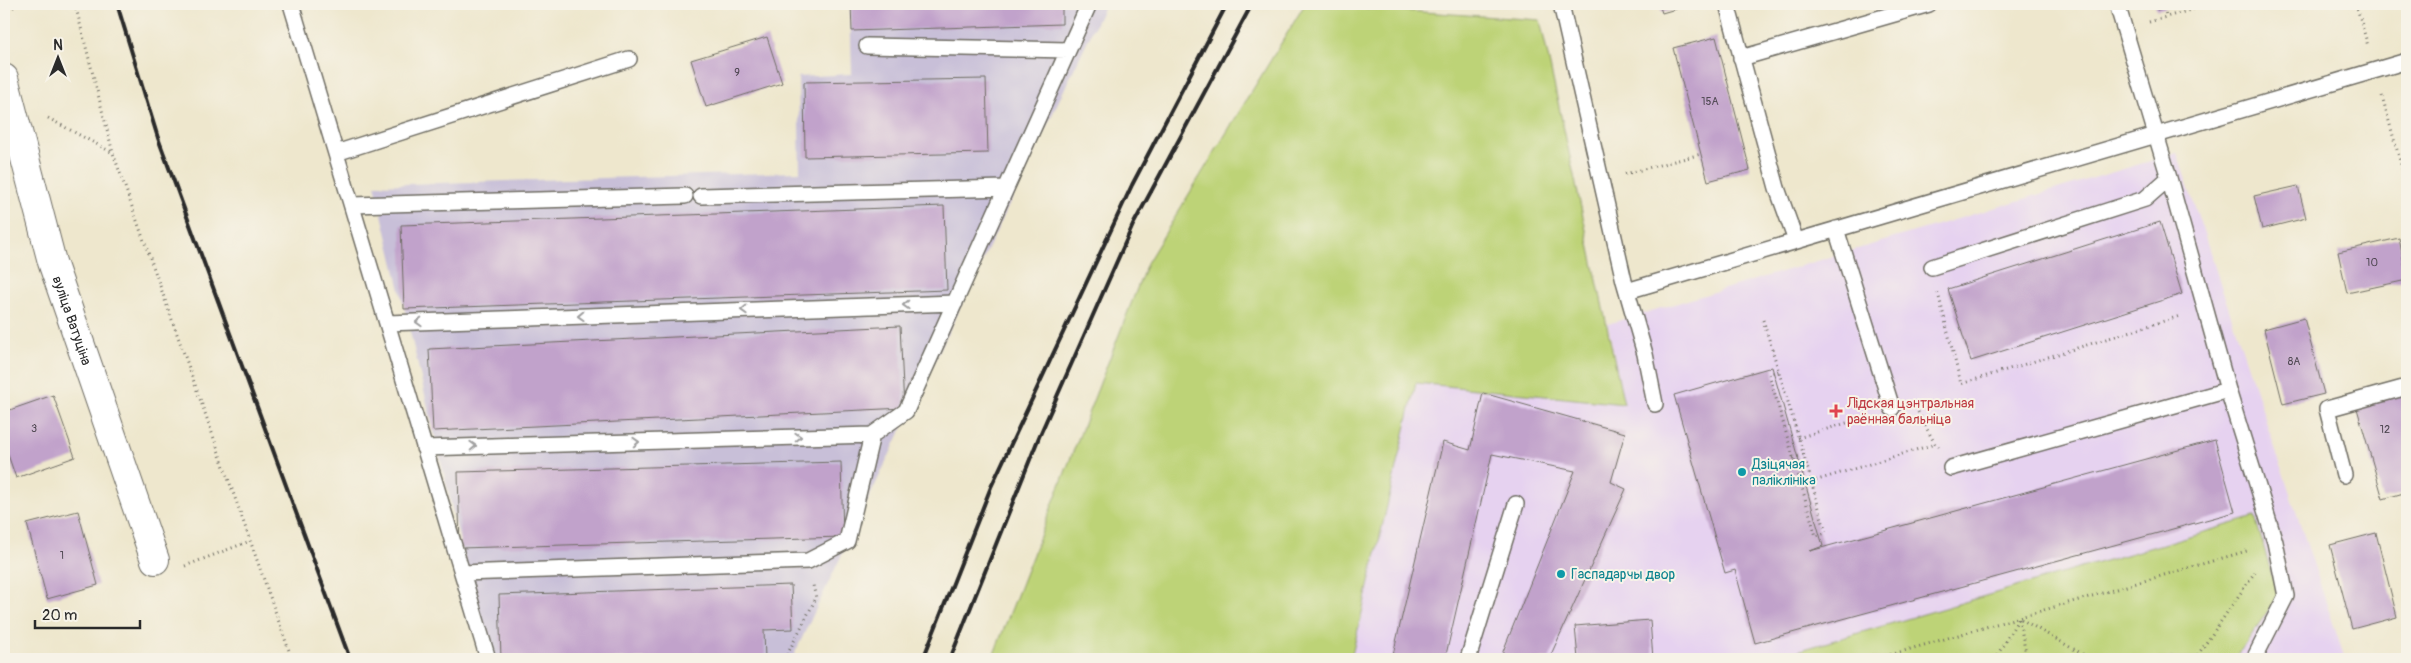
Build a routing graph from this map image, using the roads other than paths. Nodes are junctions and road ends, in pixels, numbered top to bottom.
1 (292, 4) edge
2 (1089, 4) edge
3 (1561, 4) edge
4 (1727, 4) edge
5 (1929, 4) edge
6 (2117, 4) edge
7 (867, 46) dead end
8 (1068, 50) junction
9 (1741, 58) junction
10 (629, 59) dead end
11 (2407, 60) edge
12 (6, 87) edge
13 (2156, 135) junction
14 (336, 153) junction
15 (2168, 178) junction
16 (1006, 188) junction
17 (685, 196) dead end
18 (701, 196) dead end
19 (352, 205) junction
20 (1836, 229) junction
21 (1796, 241) junction
22 (1932, 267) road end
23 (1627, 291) junction
24 (955, 303) junction
25 (387, 323) junction
26 (2407, 387) edge
27 (2228, 390) junction
28 (1655, 404) dead end
29 (1892, 408) dead end
30 (872, 435) junction
31 (424, 448) junction
32 (1951, 468) dead end
33 (2344, 475) dead end
34 (1516, 504) dead end
35 (155, 560) road end
36 (462, 573) junction
37 (488, 659) edge
38 (1468, 659) edge
39 (2254, 659) edge

1 - 14 lane
2 - 8 lane
3 - 23 lane
4 - 9 lane
5 - 9 lane
6 - 13 lane
7 - 8 lane
8 - 16 lane
9 - 21 lane
10 - 14 lane
11 - 13 lane
12 - 35 street, вуліца Ватуціна
13 - 15 lane
13 - 20 lane
14 - 19 lane
15 - 22 lane
15 - 27 lane
16 - 18 lane
16 - 24 lane
17 - 19 lane
19 - 25 lane
20 - 21 lane
20 - 29 lane
21 - 23 lane
23 - 28 lane
24 -> 25 lane
24 - 30 lane
25 - 31 lane
26 - 33 lane
27 - 32 lane
27 - 39 lane
31 -> 30 lane
30 - 36 lane
31 - 36 lane
34 - 38 lane
36 - 37 lane

